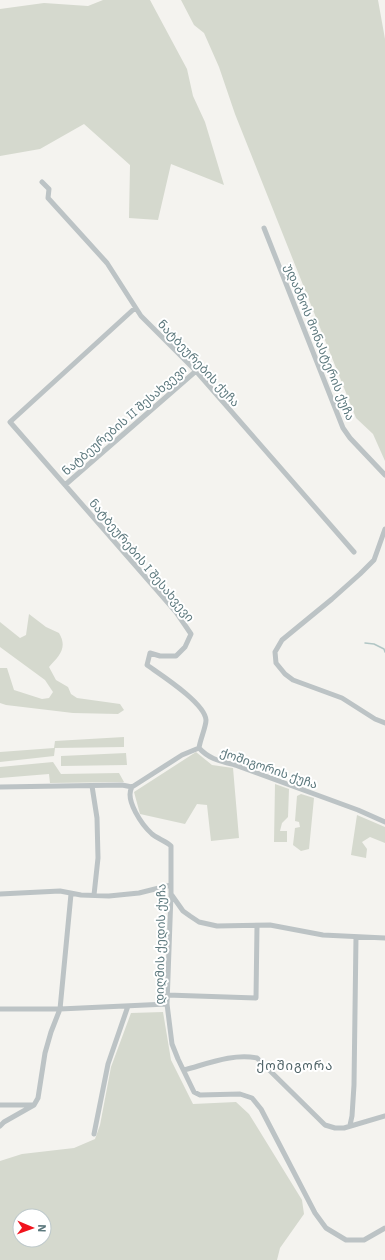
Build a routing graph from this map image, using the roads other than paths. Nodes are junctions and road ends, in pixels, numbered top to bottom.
1 (42, 182) dead end
2 (264, 228) dead end
3 (135, 308) junction
4 (196, 371) junction
5 (385, 475) edge
6 (64, 485) junction
7 (385, 529) edge
8 (354, 552) dead end
9 (385, 722) edge
10 (199, 748) junction
11 (92, 786) junction
12 (0, 787) edge
13 (132, 787) junction
14 (385, 822) edge
15 (171, 885) junction
16 (0, 894) edge
17 (71, 894) junction
18 (171, 894) junction
19 (94, 895) junction
20 (257, 926) junction
21 (356, 937) junction
22 (385, 938) edge
23 (167, 995) junction
24 (167, 1004) junction
25 (128, 1006) junction
26 (0, 1009) edge
27 (60, 1009) junction
28 (184, 1070) junction
29 (0, 1105) edge
30 (34, 1105) junction
31 (385, 1116) edge
32 (350, 1125) junction
33 (0, 1126) edge
34 (94, 1134) dead end
35 (385, 1228) edge

1 - 3 street, ნატბეურების ქუჩა
2 - 5 street, უდაბნოს მონასტერის ქუჩა
3 - 4 street, ნატბეურების ქუჩა
3 - 6 street, ნატბეურების I შესახვევი
4 - 6 street, ნატბეურების II შესახვევი
4 - 8 street, ნატბეურების ქუჩა
6 - 10 street, ნატბეურების I შესახვევი
7 - 9 street
10 - 13 street
10 - 14 street, ქოშიგორის ქუჩა
11 - 12 street
11 - 13 street
11 - 19 street
13 - 15 street, დიღმის ქედის ქუჩა
15 - 18 street, დიღმის ქედის ქუჩა
15 - 19 street
16 - 17 street
17 - 19 street
17 - 27 street
18 - 20 street
18 - 23 street, დიღმის ქედის ქუჩა
20 - 21 street
20 - 23 street
21 - 22 street
21 - 32 street
23 - 24 street, დიღმის ქედის ქუჩა
24 - 25 street
24 - 28 street, დიღმის ქედის ქუჩა
25 - 27 street
25 - 34 street
26 - 27 street
27 - 30 street
28 - 32 street
28 - 35 street, დიღმის ქედის ქუჩა
29 - 30 street
30 - 33 street
31 - 32 street

